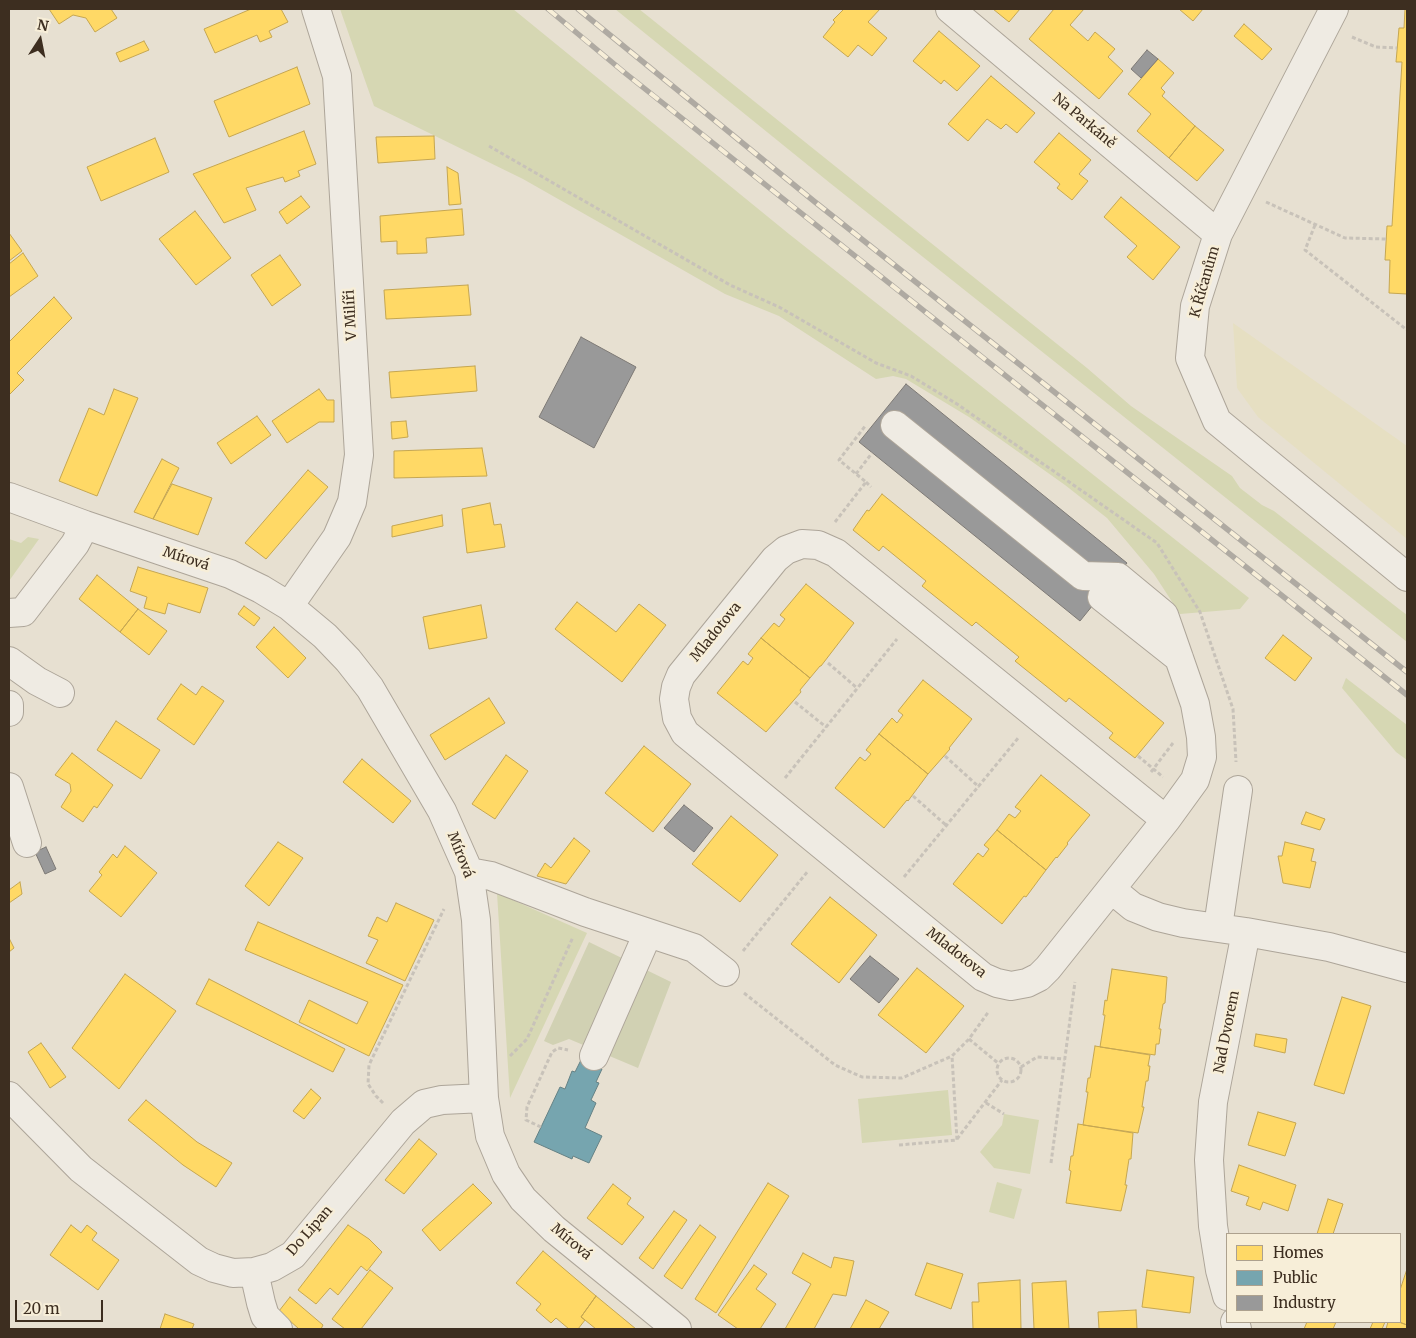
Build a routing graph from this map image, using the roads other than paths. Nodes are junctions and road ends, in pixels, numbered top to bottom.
1 (316, 9) edge
2 (950, 9) edge
3 (1330, 17) edge
4 (1218, 234) junction
5 (895, 425) dead end
6 (9, 497) edge
7 (85, 525) junction
8 (1407, 577) edge
9 (1102, 597) dead end
10 (289, 606) junction
11 (9, 613) edge
12 (1179, 658) junction
13 (9, 661) edge
14 (60, 693) dead end
15 (9, 705) edge
16 (9, 712) edge
17 (9, 787) edge
18 (1238, 790) dead end
19 (1166, 820) junction
20 (27, 843) dead end
21 (469, 872) junction
22 (1111, 889) junction
23 (1218, 927) junction
24 (1246, 932) junction
25 (648, 933) junction
26 (1407, 968) edge
27 (725, 972) road end
28 (594, 1056) road end
29 (9, 1096) edge
30 (484, 1098) junction
31 (254, 1272) junction
32 (1226, 1292) edge
33 (278, 1329) edge
34 (677, 1329) edge

1 - 10 street, V Milíři
2 - 4 street, Na Parkáně
3 - 4 street, K Říčanům
4 - 8 street, K Říčanům
5 - 12 street, Mladotova
6 - 7 street, Mírová
7 - 10 street, Mírová
7 - 11 street
9 - 12 street
10 - 21 street, Mírová
12 - 19 street, Mladotova
13 - 14 street
15 - 16 street
17 - 20 street
18 - 23 street
19 - 22 street, Mladotova
19 - 22 street, Mladotova
21 - 25 street
21 - 30 street, Mírová
22 - 23 street
23 - 24 street
24 - 26 street
24 - 32 street, Nad Dvorem
25 - 27 street
25 - 28 street
29 - 31 street, Do Lipan
30 - 31 street, Do Lipan
30 - 34 street, Mírová
31 - 33 street

